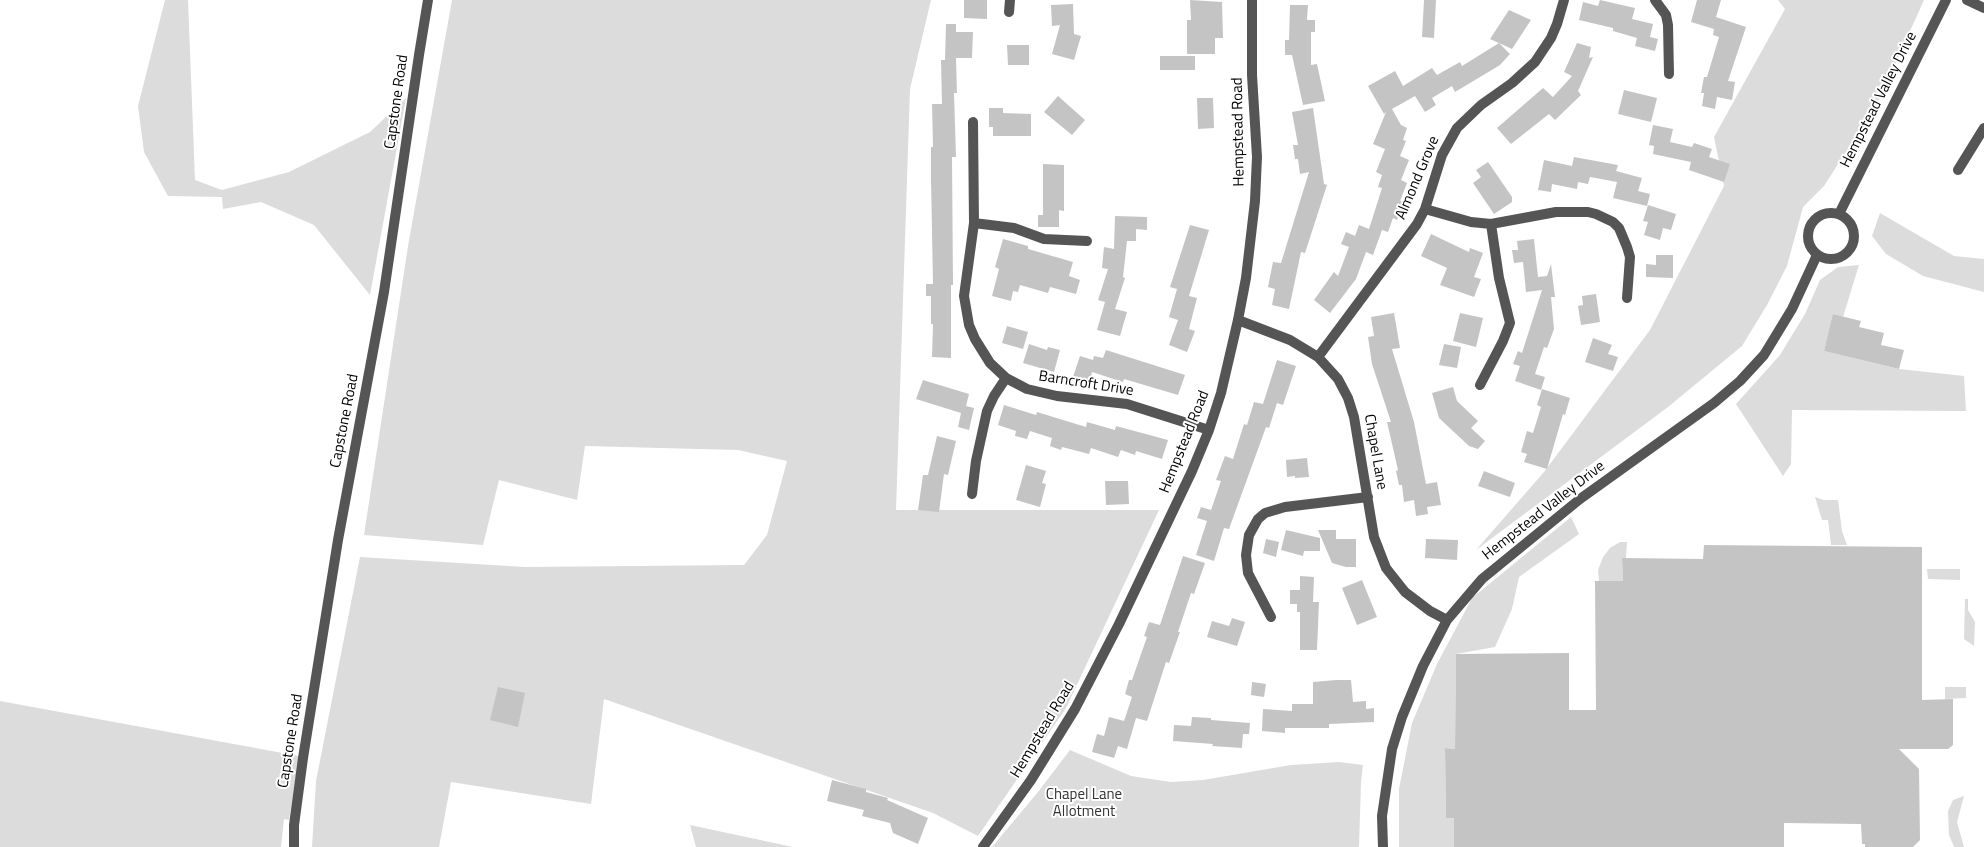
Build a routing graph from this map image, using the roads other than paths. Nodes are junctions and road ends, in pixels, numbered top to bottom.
1 (428, 0) edge
2 (1010, 0) edge
3 (1252, 0) edge
4 (1564, 0) edge
5 (1656, 0) edge
6 (1946, 0) edge
7 (1967, 0) edge
8 (1984, 8) edge
9 (1009, 12) dead end
10 (1669, 74) dead end
11 (973, 122) dead end
12 (1984, 128) edge
13 (1958, 170) dead end
14 (1425, 208) junction
15 (1839, 214) junction
16 (974, 223) junction
17 (1491, 224) junction
18 (1087, 241) dead end
19 (1818, 255) junction
20 (1627, 298) dead end
21 (1238, 320) junction
22 (1318, 357) junction
23 (1006, 378) junction
24 (1480, 385) dead end
25 (1209, 430) junction
26 (972, 494) dead end
27 (1368, 497) junction
28 (1271, 617) dead end
29 (1447, 620) junction
30 (294, 847) edge
31 (983, 847) edge
32 (1383, 847) edge

1 - 30 street, Capstone Road
2 - 9 street
3 - 21 street, Hempstead Road
4 - 14 street, Almond Grove
5 - 10 street
6 - 15 street, Hempstead Valley Drive
7 - 8 street
11 - 16 street, Barncroft Drive
12 - 13 street
14 - 17 street
14 - 22 street, Almond Grove
15 - 19 street
15 - 19 street
16 - 18 street
16 - 23 street, Barncroft Drive
17 - 20 street
17 - 24 street
19 - 29 street, Hempstead Valley Drive
21 - 22 street, Chapel Lane
21 - 25 street, Hempstead Road
22 - 27 street, Chapel Lane
23 - 25 street, Barncroft Drive
23 - 26 street
25 - 31 street, Hempstead Road
27 - 28 street
27 - 29 street, Chapel Lane
29 - 32 street, Hempstead Valley Drive

